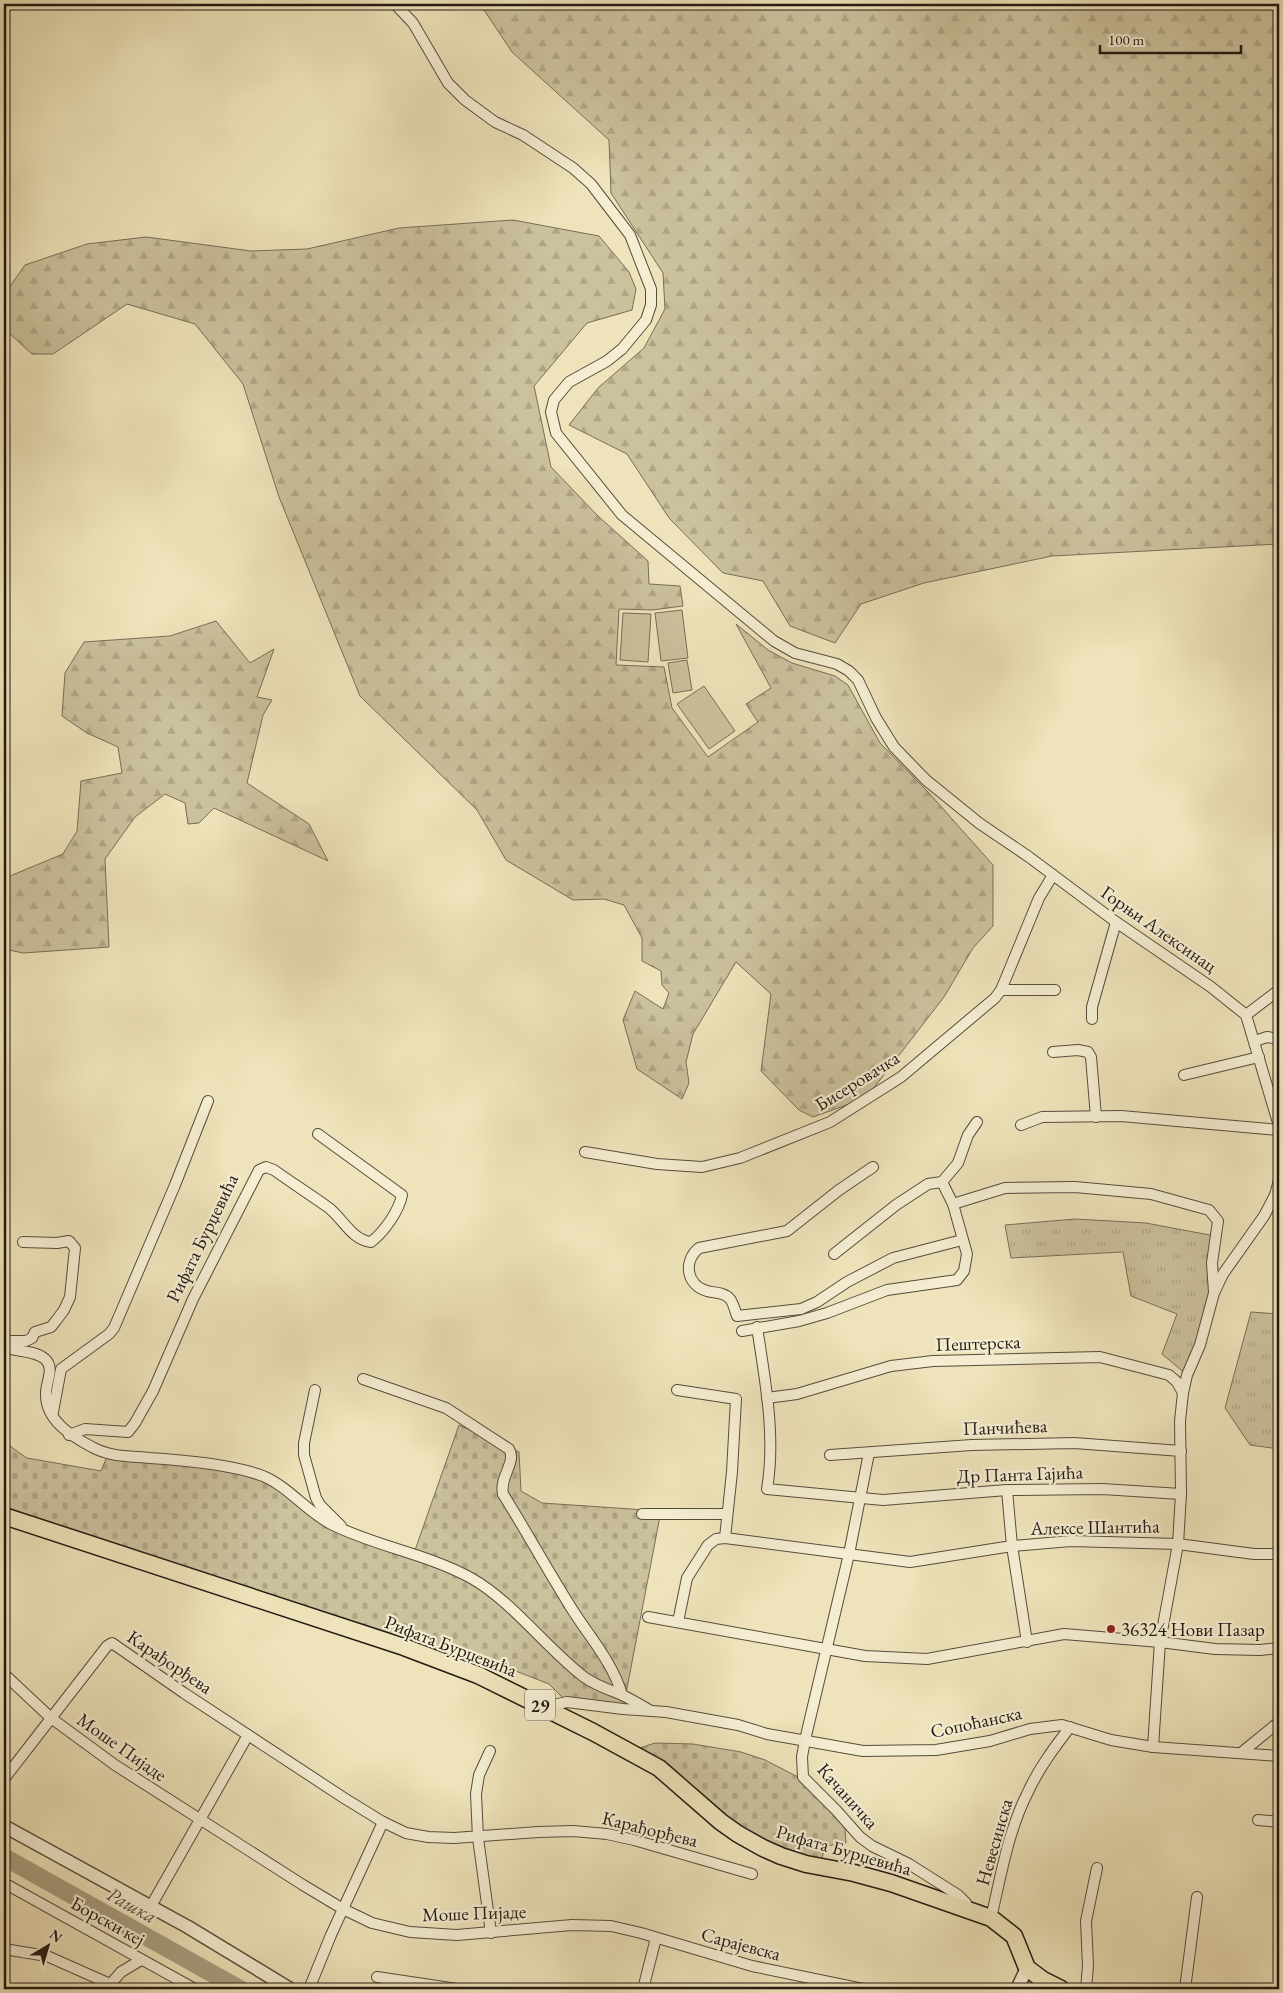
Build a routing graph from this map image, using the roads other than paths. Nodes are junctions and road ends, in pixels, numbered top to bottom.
1 (395, 4) edge
2 (1053, 875) junction
3 (1116, 922) junction
4 (1001, 990) junction
5 (1055, 990) dead end
6 (1279, 990) edge
7 (1246, 1015) junction
8 (1092, 1019) dead end
9 (1255, 1040) junction
10 (1279, 1040) edge
11 (1053, 1052) dead end
12 (1259, 1057) junction
13 (1184, 1075) dead end
14 (208, 1101) dead end
15 (1096, 1118) junction
16 (978, 1122) dead end
17 (1021, 1125) dead end
18 (1279, 1126) edge
19 (1279, 1130) edge
20 (318, 1134) dead end
21 (585, 1152) dead end
22 (873, 1167) dead end
23 (1279, 1180) edge
24 (942, 1182) junction
25 (953, 1204) junction
26 (962, 1240) junction
27 (23, 1242) dead end
28 (834, 1254) dead end
29 (1214, 1293) junction
30 (757, 1327) junction
31 (742, 1331) dead end
32 (4, 1341) edge
33 (4, 1347) edge
34 (364, 1380) dead end
35 (315, 1390) dead end
36 (677, 1390) dead end
37 (1183, 1393) junction
38 (767, 1398) junction
39 (53, 1413) junction
40 (69, 1434) junction
41 (1181, 1451) junction
42 (869, 1453) junction
43 (830, 1454) dead end
44 (1007, 1490) junction
45 (1181, 1494) junction
46 (860, 1499) junction
47 (642, 1514) dead end
48 (727, 1514) junction
49 (4, 1516) edge
50 (342, 1530) junction
51 (725, 1538) junction
52 (1178, 1544) junction
53 (1012, 1546) junction
54 (849, 1554) junction
55 (1279, 1554) edge
56 (648, 1617) dead end
57 (678, 1622) junction
58 (1027, 1642) junction
59 (1160, 1642) junction
60 (1279, 1648) edge
61 (827, 1650) junction
62 (4, 1674) edge
63 (82, 1678) joint
64 (622, 1695) junction
65 (544, 1707) junction
66 (651, 1711) junction
67 (51, 1718) junction
68 (1279, 1722) edge
69 (1070, 1727) junction
70 (248, 1735) junction
71 (805, 1740) junction
72 (1153, 1747) junction
73 (490, 1750) dead end
74 (1241, 1753) junction
75 (1279, 1756) edge
76 (4, 1778) edge
77 (199, 1820) junction
78 (1258, 1820) dead end
79 (383, 1822) junction
80 (1279, 1822) edge
81 (4, 1826) edge
82 (478, 1838) junction
83 (1097, 1868) dead end
84 (752, 1874) dead end
85 (4, 1883) edge
86 (1198, 1897) dead end
87 (151, 1906) junction
88 (342, 1909) junction
89 (967, 1910) junction
90 (991, 1918) junction
91 (611, 1926) joint
92 (491, 1932) junction
93 (656, 1938) junction
94 (4, 1949) edge
95 (141, 1960) junction
96 (1027, 1968) junction
97 (377, 1977) dead end
98 (108, 1987) edge
99 (195, 1989) edge
100 (290, 1989) edge
101 (309, 1989) edge
102 (456, 1989) edge
103 (642, 1989) edge
104 (863, 1989) edge
105 (1017, 1989) edge
106 (1061, 1989) edge
107 (1086, 1989) edge
108 (1185, 1989) edge

1 - 2 street, Горњи Алексинац
2 - 3 street, Горњи Алексинац
2 - 4 street, Бисеровачка
3 - 7 street, Горњи Алексинац
3 - 8 street
4 - 5 street
4 - 21 street, Бисеровачка
6 - 7 street
7 - 9 street
9 - 10 street
9 - 12 street
11 - 15 street
12 - 13 street
12 - 18 street
14 - 39 street
15 - 17 street
15 - 19 street
16 - 24 street
20 - 40 street, Рифата Бурџевића
22 - 26 street
23 - 29 street
24 - 25 street
24 - 28 street
25 - 26 street
25 - 29 street
26 - 30 street
27 - 32 street
29 - 37 street
30 - 31 street
30 - 38 street
33 - 39 street
34 - 64 street
35 - 50 street
36 - 48 street
37 - 38 street, Пештерска
37 - 41 street
38 - 46 street, Др Панта Гајића
39 - 40 street
40 - 50 street
41 - 42 street, Панчићева
41 - 45 street
42 - 43 street, Панчићева
42 - 46 street
44 - 45 street, Др Панта Гајића
44 - 46 street, Др Панта Гајића
44 - 53 street, Алексе Шантића
45 - 52 street, Алексе Шантића
46 - 54 street
47 - 48 street
48 - 51 street
49 - 65 main road, Рифата Бурџевића / 29
50 - 64 street
51 - 54 street, Алексе Шантића
51 - 57 street
52 - 53 street, Алексе Шантића
52 - 55 street, Алексе Шантића
52 - 59 street, Алексе Шантића
53 - 54 street, Алексе Шантића
53 - 58 street, Алексе Шантића
54 - 61 street
56 - 57 street
57 - 61 street
58 - 59 street
58 - 61 street
59 - 60 street
59 - 72 street
61 - 71 street
62 - 67 street, Моше Пијаде
63 - 67 street, Моше Пијаде
63 - 70 street, Карађорђева
64 - 66 street
65 - 66 street, Сопоћанска
65 - 89 main road, Рифата Бурџевића / 29
66 - 71 street, Сопоћанска
67 - 76 street, Моше Пијаде
67 - 77 street, Моше Пијаде
68 - 74 street
69 - 71 street, Сопоћанска
69 - 72 street, Сопоћанска
69 - 90 street, Невесинска
70 - 77 street
70 - 79 street, Карађорђева
71 - 89 street, Качаничка
72 - 74 street, Сопоћанска
73 - 82 street
74 - 75 street, Сопоћанска
77 - 87 street
77 - 88 street, Моше Пијаде
78 - 80 street
79 - 82 street, Карађорђева
79 - 88 street
81 - 87 street
82 - 84 street, Карађорђева
82 - 92 street
83 - 107 street
85 - 95 street, Борски кеј
86 - 108 street
87 - 100 street
88 - 92 street, Моше Пијаде
88 - 101 street
89 - 90 main road, Рифата Бурџевића / 29
90 - 96 main road, Рифата Бурџевића / 29
91 - 92 street, Моше Пијаде
91 - 93 street, Сарајевска
93 - 103 street
93 - 104 street, Сарајевска
94 - 98 street
95 - 98 street
95 - 99 street, Борски кеј
96 - 105 street
96 - 106 main road
97 - 102 street

